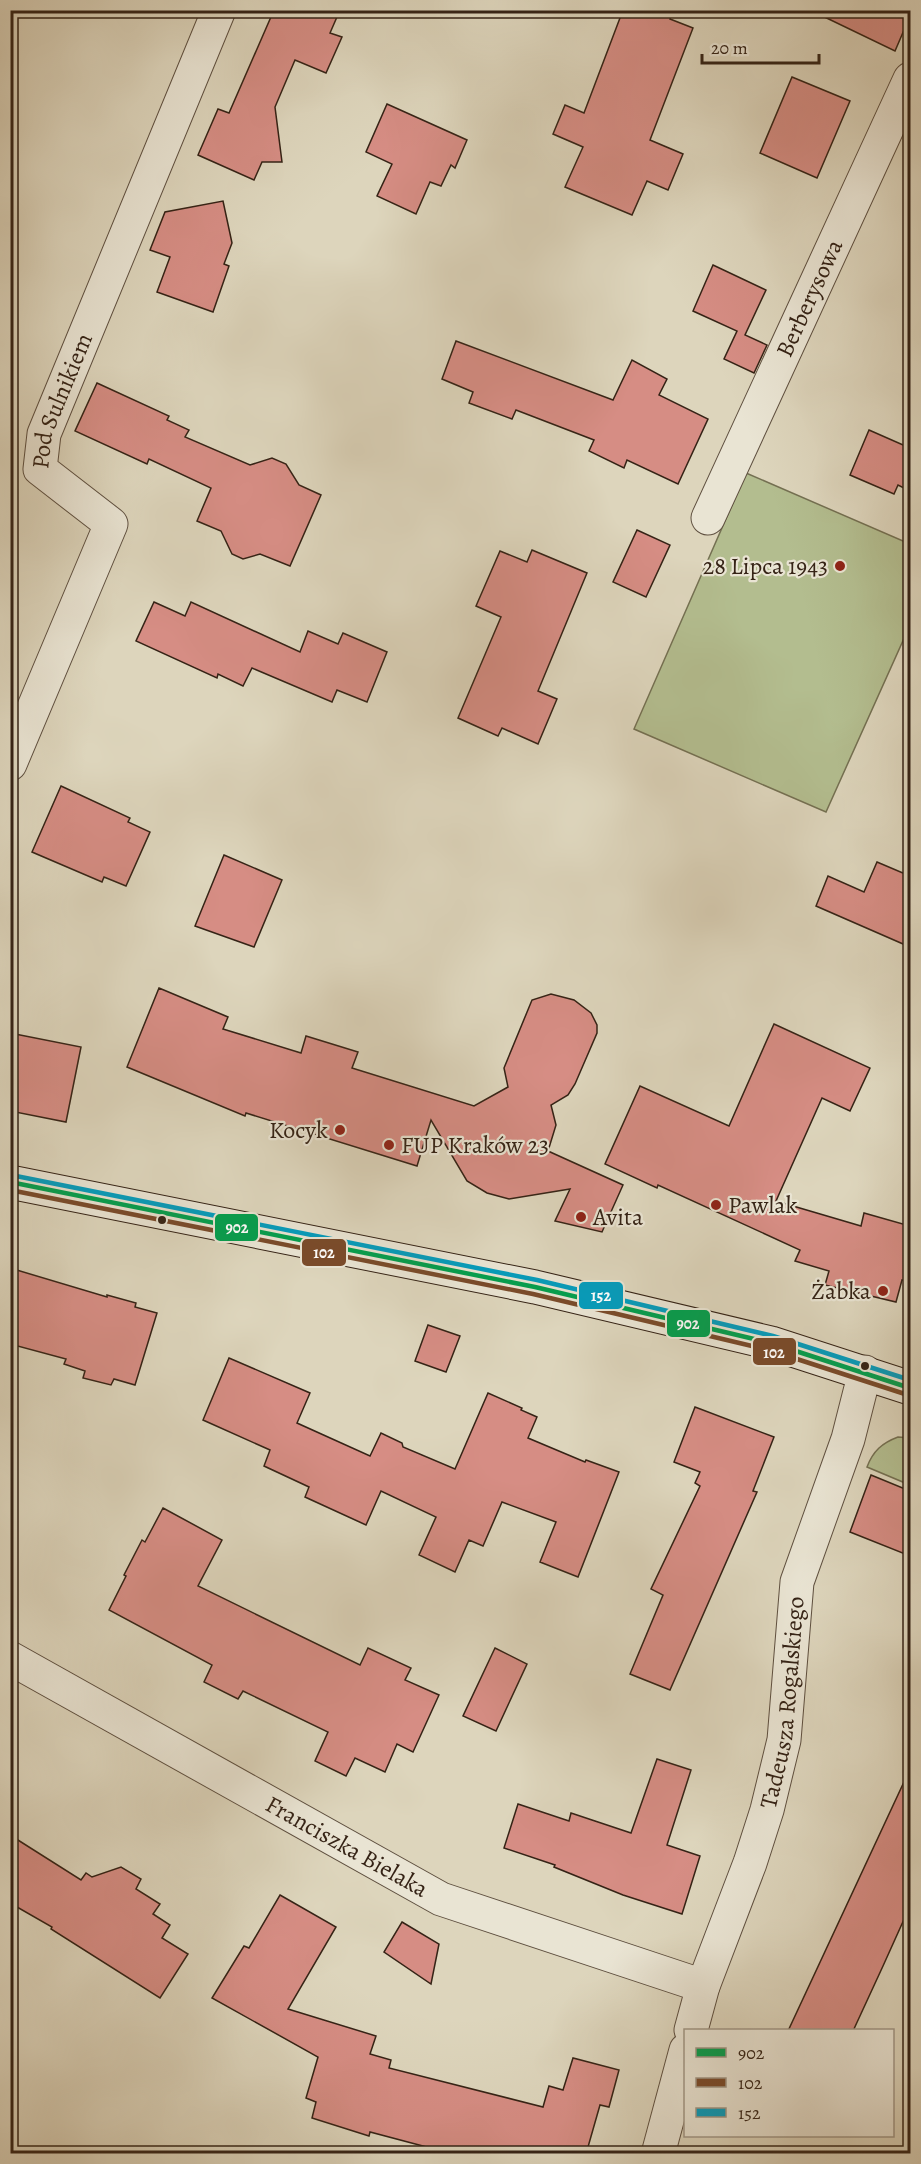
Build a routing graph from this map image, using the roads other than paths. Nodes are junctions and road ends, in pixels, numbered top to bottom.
1 (219, 10) edge
2 (910, 79) edge
3 (708, 518) dead end
4 (10, 764) edge
5 (10, 1182) edge
6 (865, 1372) junction
7 (910, 1388) edge
8 (10, 1658) edge
9 (703, 1986) junction
10 (692, 2029) edge
11 (684, 2057) edge
12 (658, 2154) edge

1 - 4 street, Pod Sulnikiem
2 - 3 street, Berberysowa
5 - 6 street
6 - 7 street
6 - 9 street, Tadeusza Rogalskiego
8 - 9 street, Franciszka Bielaka
9 - 10 street, Tadeusza Rogalskiego
11 - 12 street

